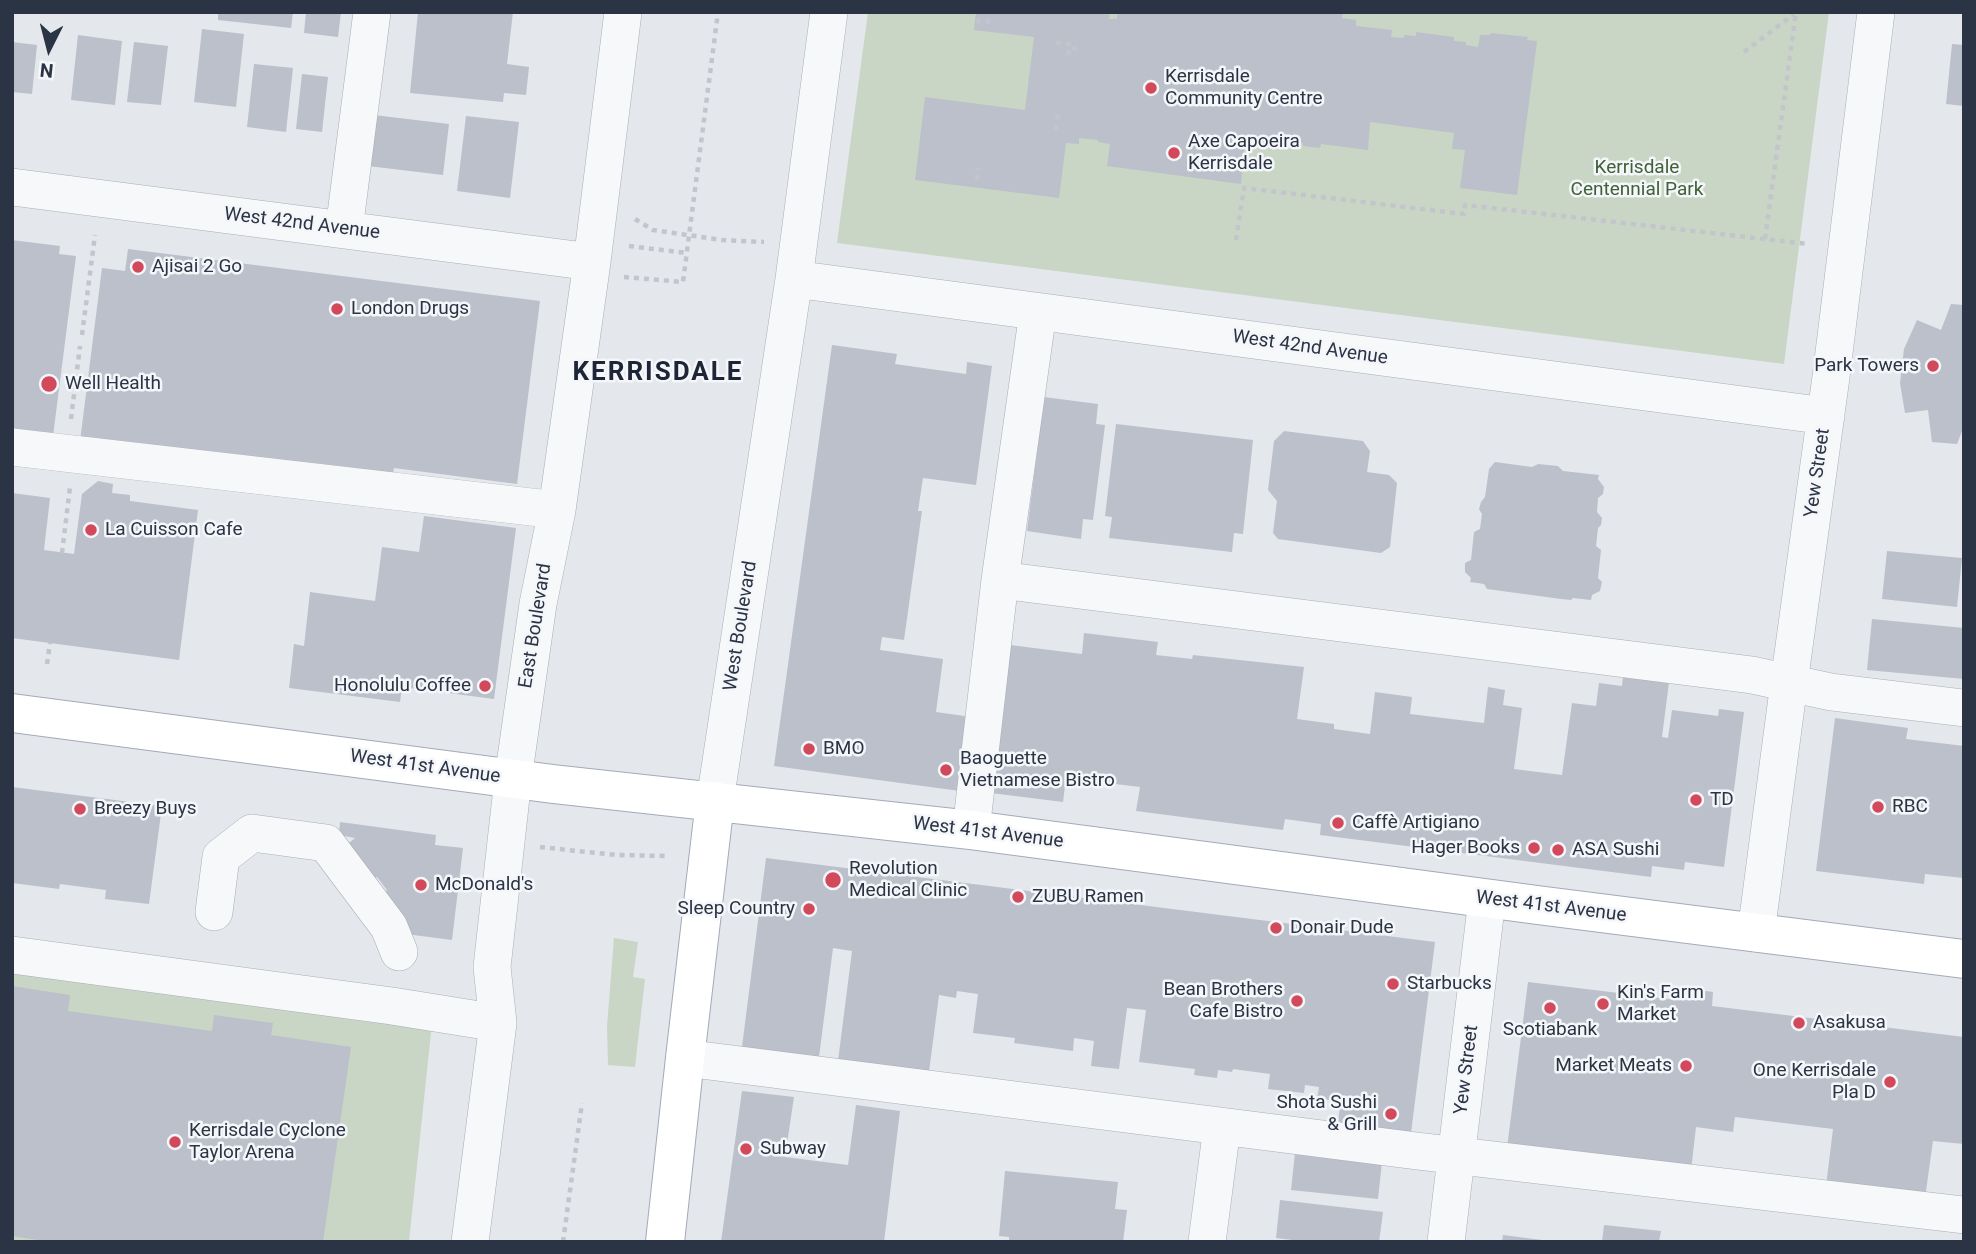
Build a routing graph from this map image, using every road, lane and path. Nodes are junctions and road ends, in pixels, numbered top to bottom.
1 (372, 12) edge
2 (623, 12) edge
3 (718, 12) edge
4 (829, 12) edge
5 (980, 12) edge
6 (1876, 12) edge
7 (1796, 13) edge
8 (978, 23) dead end
9 (1056, 43) dead end
10 (1061, 52) dead end
11 (1744, 52) dead end
12 (1058, 113) dead end
13 (1056, 130) dead end
14 (978, 168) dead end
15 (977, 180) dead end
16 (12, 187) edge
17 (635, 219) dead end
18 (344, 230) junction
19 (95, 234) dead end
20 (689, 235) junction
21 (1765, 239) junction
22 (1236, 240) dead end
23 (769, 243) dead end
24 (1808, 244) dead end
25 (687, 253) junction
26 (592, 262) junction
27 (794, 279) junction
28 (1038, 312) junction
29 (82, 334) dead end
30 (80, 346) dead end
31 (1826, 416) junction
32 (71, 424) dead end
33 (12, 447) edge
34 (72, 474) dead end
35 (557, 510) junction
36 (62, 552) dead end
37 (1000, 580) junction
38 (50, 643) dead end
39 (47, 664) dead end
40 (1788, 682) junction
41 (1964, 708) edge
42 (12, 713) edge
43 (513, 779) junction
44 (716, 801) junction
45 (971, 830) junction
46 (535, 846) dead end
47 (666, 856) dead end
48 (1487, 899) junction
49 (214, 912) dead end
50 (1756, 933) junction
51 (399, 952) dead end
52 (12, 955) edge
53 (1964, 959) edge
54 (498, 1023) junction
55 (685, 1058) junction
56 (582, 1103) dead end
57 (1222, 1126) junction
58 (1457, 1156) junction
59 (1964, 1215) edge
60 (470, 1242) edge
61 (563, 1242) edge
62 (665, 1242) edge
63 (1207, 1242) edge
64 (1446, 1242) edge

1 - 18 street
2 - 26 street, East Boulevard
3 - 20 path
4 - 27 street, West Boulevard
5 - 8 path
6 - 31 street, Yew Street
7 - 11 path
7 - 21 path
9 - 10 path
12 - 13 path
14 - 15 path
16 - 18 street, West 42nd Avenue
17 - 20 path
18 - 26 street, West 42nd Avenue
19 - 29 path
20 - 23 path
20 - 25 path
21 - 22 path
21 - 24 path
25 - 26 path
25 - 26 path
26 - 35 street, East Boulevard
27 - 28 street, West 42nd Avenue
27 - 44 street, West Boulevard
28 - 31 street, West 42nd Avenue
28 - 37 street
30 - 32 path
31 - 40 street, Yew Street
33 - 35 street
34 - 36 path
35 - 43 street, East Boulevard
37 - 40 street
37 - 45 street
38 - 39 path
40 - 41 street
40 - 50 street, Yew Street
42 - 43 main road, West 41st Avenue
43 - 44 main road, West 41st Avenue
43 - 54 street, East Boulevard
44 - 45 main road, West 41st Avenue
44 - 55 main road, West Boulevard
45 - 48 main road, West 41st Avenue
46 - 47 path
48 - 50 main road, West 41st Avenue
48 - 58 street, Yew Street
49 - 51 street
50 - 53 main road, West 41st Avenue
52 - 54 street
54 - 60 street, East Boulevard
55 - 57 street
55 - 62 main road, West Boulevard
56 - 61 path
57 - 58 street
57 - 63 street
58 - 59 street
58 - 64 street, Yew Street

